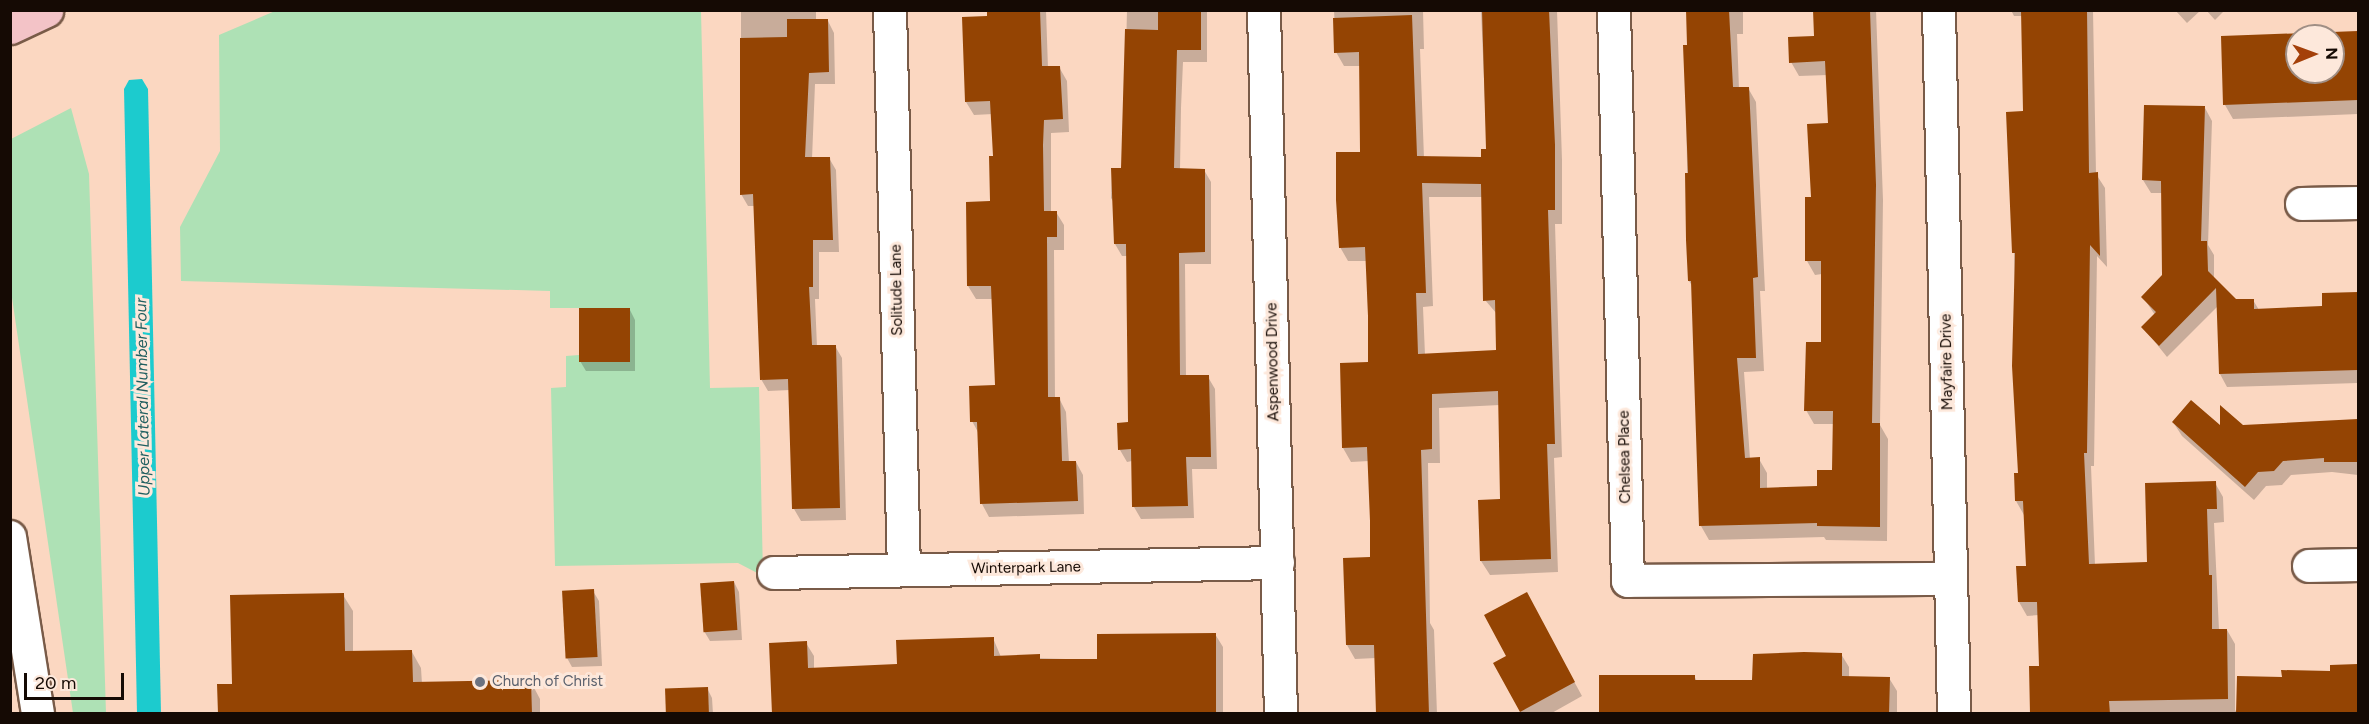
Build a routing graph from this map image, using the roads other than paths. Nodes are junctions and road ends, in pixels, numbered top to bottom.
1 (46, 10) edge
2 (890, 10) edge
3 (1264, 10) edge
4 (1614, 10) edge
5 (1939, 10) edge
6 (10, 27) edge
7 (2358, 203) edge
8 (2302, 204) dead end
9 (10, 537) edge
10 (1278, 563) junction
11 (2358, 564) edge
12 (2309, 566) dead end
13 (904, 570) junction
14 (774, 573) dead end
15 (1951, 579) junction
16 (38, 714) edge
17 (1281, 714) edge
18 (1954, 714) edge

1 - 6 highway
2 - 13 street, Solitude Lane
3 - 10 street, Aspenwood Drive
4 - 15 street, Chelsea Place
5 - 15 street, Mayfaire Drive
7 - 8 street
9 - 16 street
10 - 13 street, Winterpark Lane
10 - 17 street, Aspenwood Drive
11 - 12 street
13 - 14 street, Winterpark Lane
15 - 18 street, Mayfaire Drive

